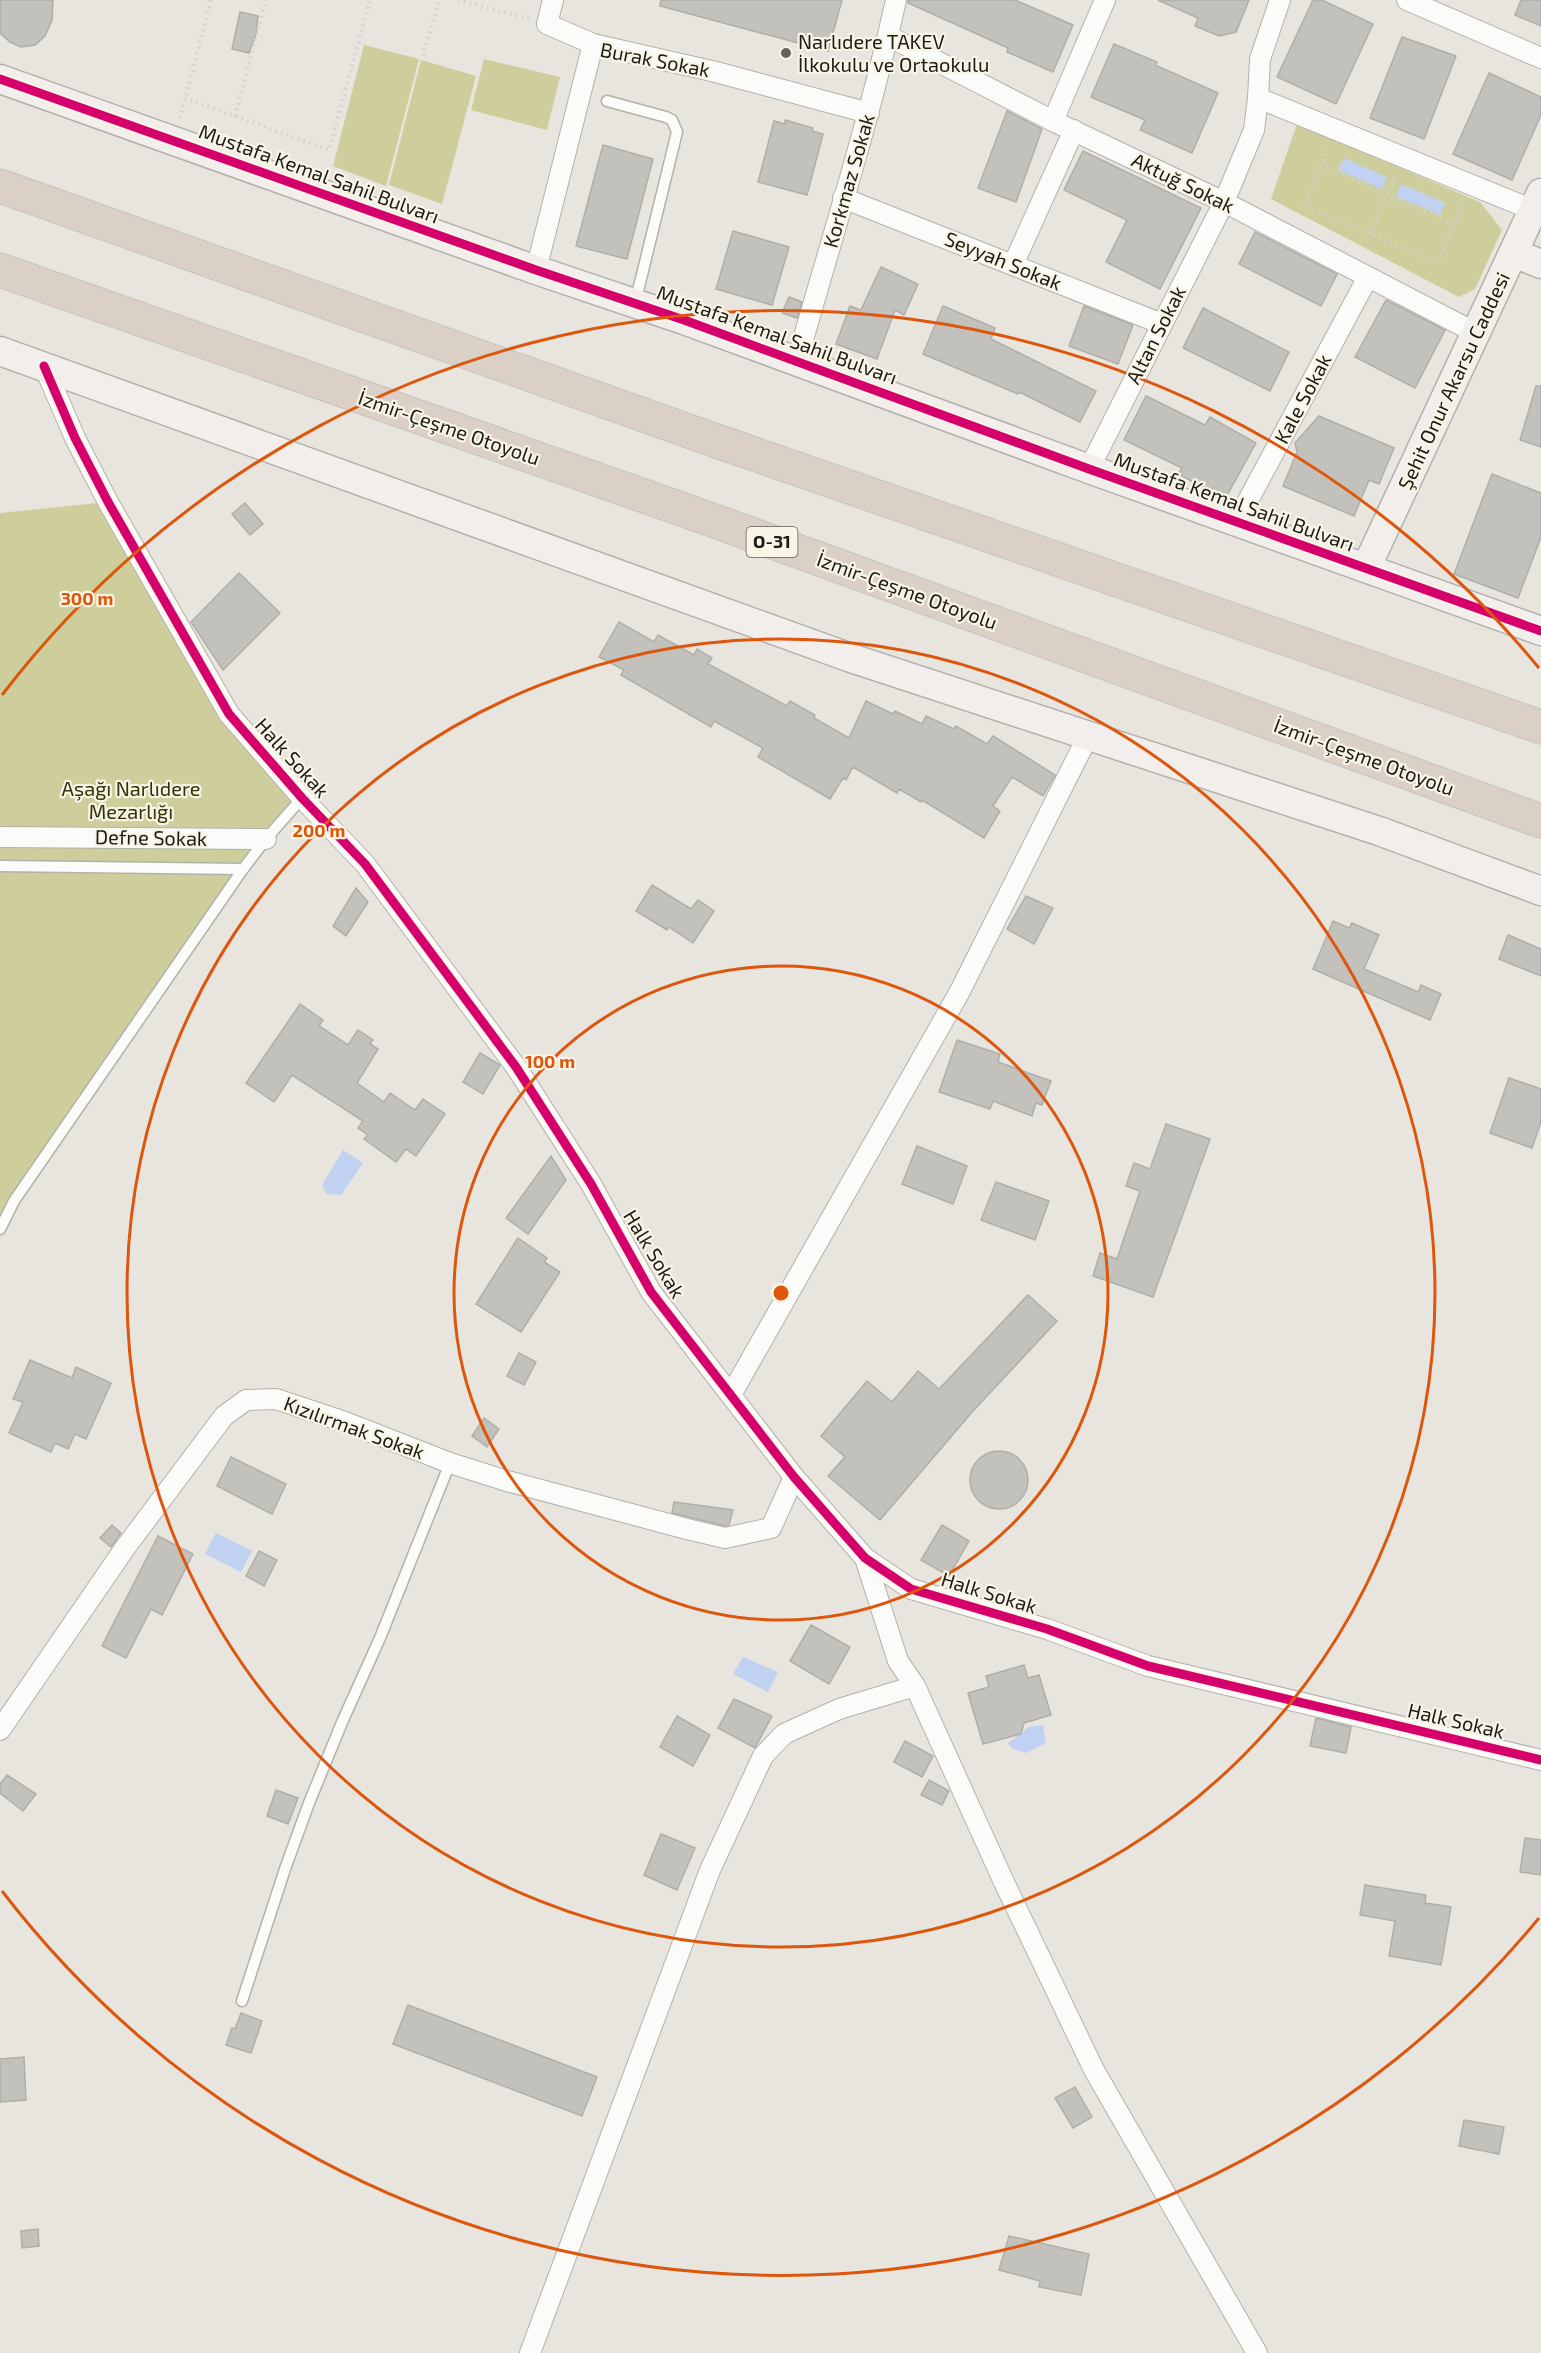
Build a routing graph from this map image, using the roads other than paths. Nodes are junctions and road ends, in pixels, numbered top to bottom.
1 (553, 0) edge
2 (896, 0) edge
3 (1105, 0) edge
4 (1280, 0) edge
5 (1407, 0) edge
6 (888, 36) junction
7 (593, 44) junction
8 (1541, 58) edge
9 (0, 79) edge
10 (1258, 98) junction
11 (607, 102) dead end
12 (869, 112) junction
13 (1053, 121) junction
14 (1074, 130) junction
15 (0, 186) edge
16 (843, 198) junction
17 (1537, 201) edge
18 (1224, 202) junction
19 (1514, 253) junction
20 (1541, 264) edge
21 (1013, 265) junction
22 (0, 270) edge
23 (536, 270) junction
24 (1368, 277) junction
25 (635, 303) junction
26 (1162, 324) junction
27 (1476, 333) junction
28 (0, 351) edge
29 (797, 361) junction
30 (44, 366) junction
31 (1089, 469) junction
32 (1237, 521) junction
33 (1366, 568) junction
34 (1541, 631) edge
35 (1541, 728) edge
36 (1088, 736) junction
37 (302, 798) junction
38 (1541, 821) edge
39 (0, 837) edge
40 (266, 840) junction
41 (0, 866) edge
42 (243, 869) junction
43 (1541, 891) edge
44 (0, 1229) edge
45 (732, 1394) junction
46 (450, 1463) junction
47 (794, 1477) junction
48 (865, 1558) junction
49 (915, 1686) junction
50 (0, 1730) edge
51 (1541, 1760) edge
52 (243, 2001) dead end
53 (530, 2353) edge
54 (1257, 2353) edge

1 - 7 street
2 - 6 street, Korkmaz Sokak
3 - 13 street
4 - 10 street, Altan Sokak
5 - 8 street
6 - 12 street, Korkmaz Sokak
6 - 13 street, Aktuğ Sokak
7 - 12 street, Burak Sokak
7 - 23 street, Burak Sokak
9 - 23 street, Mustafa Kemal Sahil Bulvarı
10 - 17 street
10 - 18 street, Altan Sokak
11 - 25 lane
12 - 16 street, Korkmaz Sokak
13 - 14 street, Aktuğ Sokak
14 - 18 street, Aktuğ Sokak
14 - 21 street
15 - 35 highway
16 - 21 street, Seyyah Sokak
16 - 29 street, Korkmaz Sokak
17 - 19 street, Şehit Onur Akarsu Caddesi
18 - 24 street, Aktuğ Sokak
18 - 26 street, Altan Sokak
19 - 20 street
19 - 27 street, Şehit Onur Akarsu Caddesi
21 - 26 street, Seyyah Sokak
22 - 38 highway, İzmir-Çeşme Otoyolu / O-31
23 - 25 street, Mustafa Kemal Sahil Bulvarı
24 - 27 street, Aktuğ Sokak
24 - 32 street, Kale Sokak
25 - 29 street, Mustafa Kemal Sahil Bulvarı
26 - 31 street, Altan Sokak
27 - 33 street, Şehit Onur Akarsu Caddesi
28 - 30 street
29 - 31 street, Mustafa Kemal Sahil Bulvarı
30 - 36 street
30 - 37 street, Halk Sokak
31 - 32 street, Mustafa Kemal Sahil Bulvarı
32 - 33 street, Mustafa Kemal Sahil Bulvarı
33 - 34 street, Mustafa Kemal Sahil Bulvarı
36 - 43 street
36 - 45 street
37 - 40 lane
37 - 45 street, Halk Sokak
39 - 40 street, Defne Sokak
40 - 42 lane
41 - 42 lane
42 - 44 lane
45 - 47 street, Halk Sokak
46 - 47 street, Kızılırmak Sokak
46 - 50 street, Kızılırmak Sokak
46 - 52 lane
47 - 48 street, Halk Sokak
48 - 49 street
48 - 51 street, Halk Sokak
49 - 53 street
49 - 54 street

